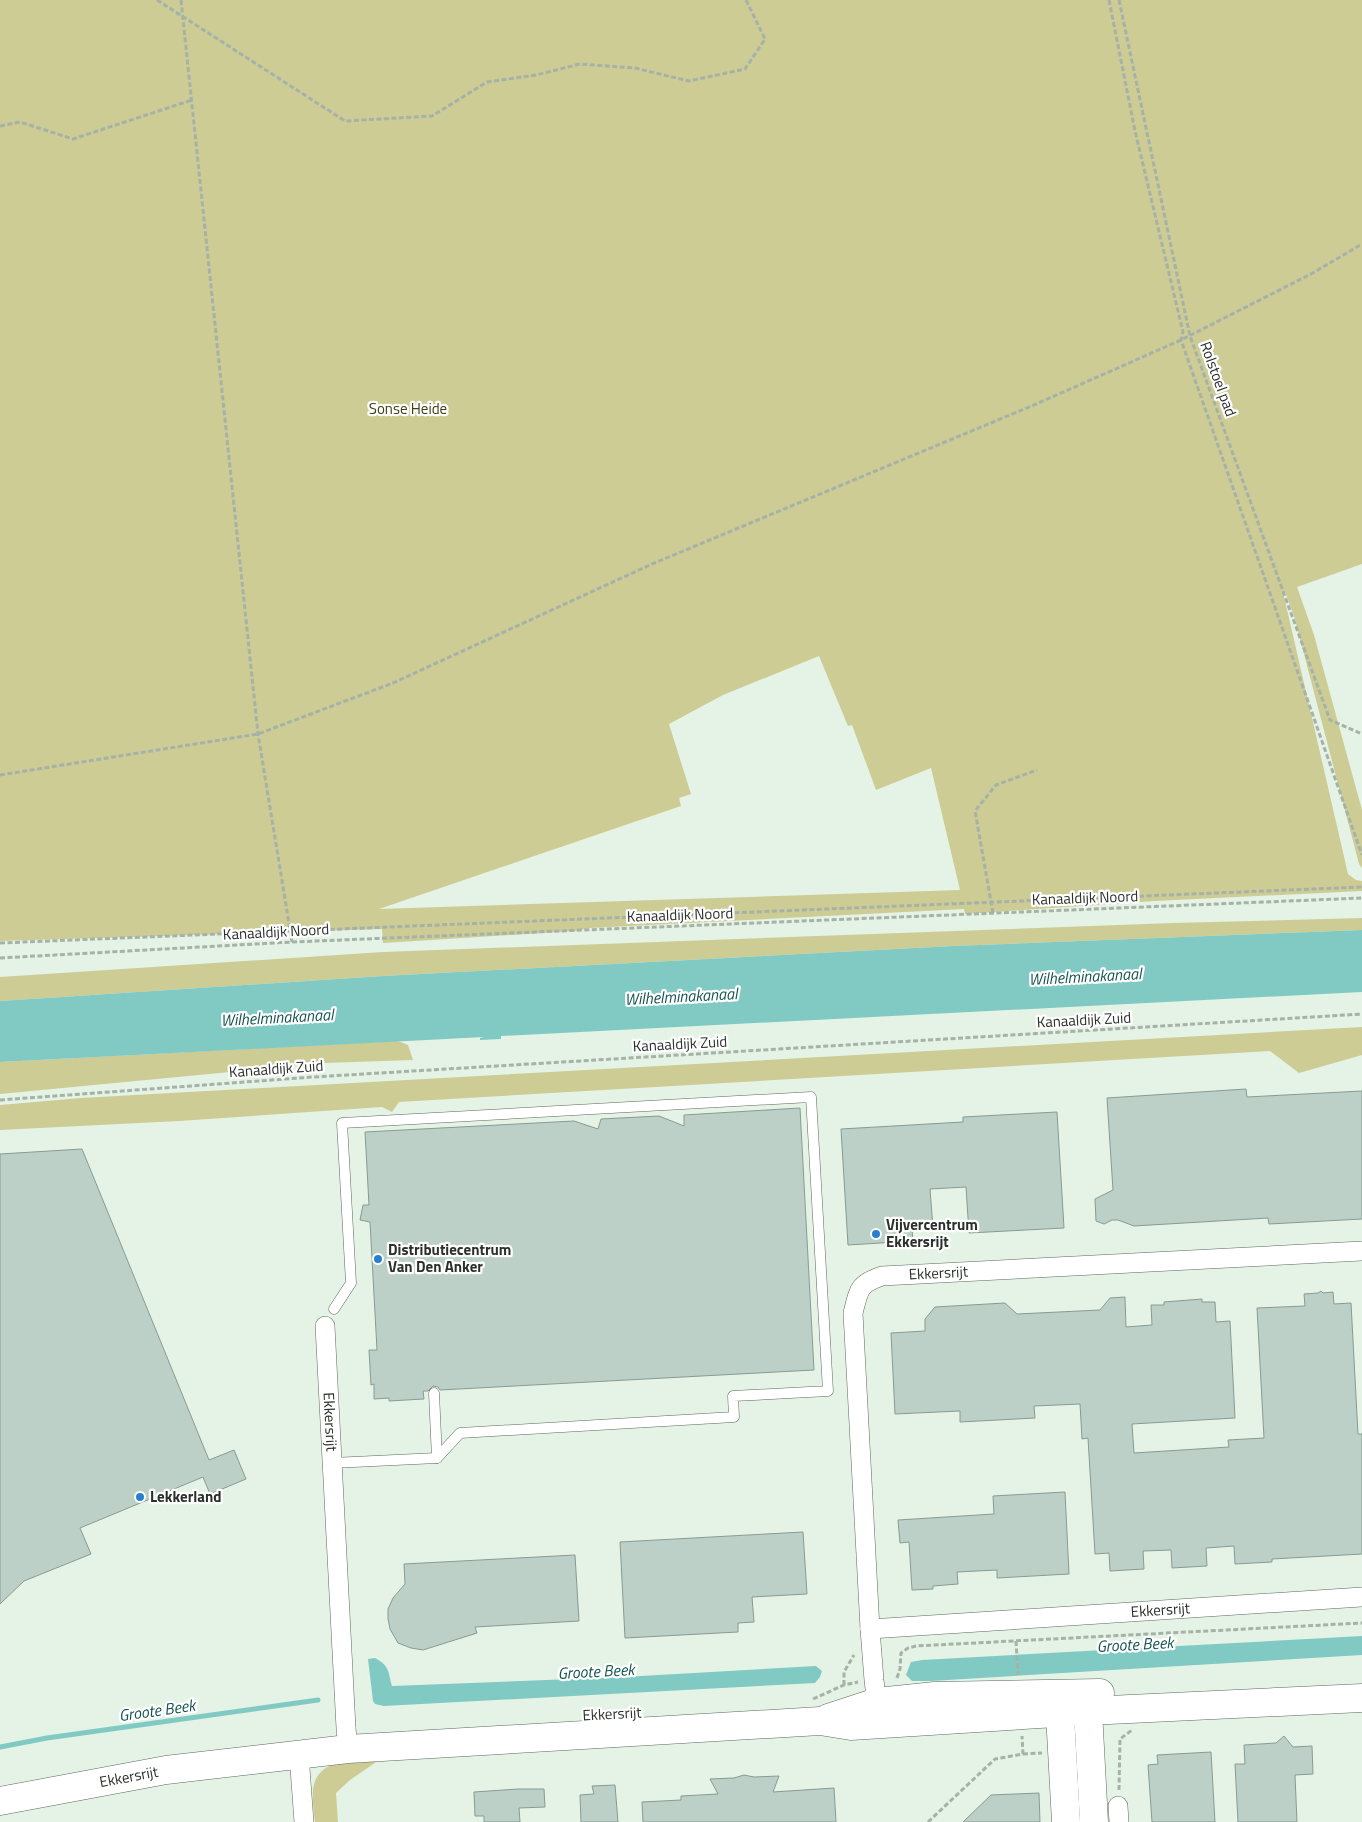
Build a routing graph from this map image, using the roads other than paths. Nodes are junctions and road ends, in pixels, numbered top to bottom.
1 (1362, 1251) edge
2 (334, 1309) dead end
3 (325, 1326) dead end
4 (434, 1393) dead end
5 (437, 1458) junction
6 (332, 1463) junction
7 (1362, 1597) edge
8 (870, 1629) junction
9 (1362, 1682) edge
10 (1362, 1698) edge
11 (877, 1702) junction
12 (1074, 1706) junction
13 (348, 1749) junction
14 (299, 1755) junction
15 (0, 1801) edge
16 (304, 1822) edge
17 (1066, 1822) edge
18 (1094, 1822) edge

1 - 8 street, Ekkersrijt
2 - 5 lane
3 - 6 street, Ekkersrijt
4 - 5 lane
5 - 6 lane
6 - 13 street, Ekkersrijt
7 - 8 street, Ekkersrijt
8 - 11 street, Ekkersrijt
9 - 12 main road, Ekkersrijt
10 - 12 main road, Ekkersrijt
11 - 12 main road, Ekkersrijt
11 - 12 main road, Ekkersrijt
11 - 13 main road, Ekkersrijt
12 - 17 main road
12 - 18 main road
13 - 14 main road, Ekkersrijt
14 - 15 main road, Ekkersrijt
14 - 16 street

